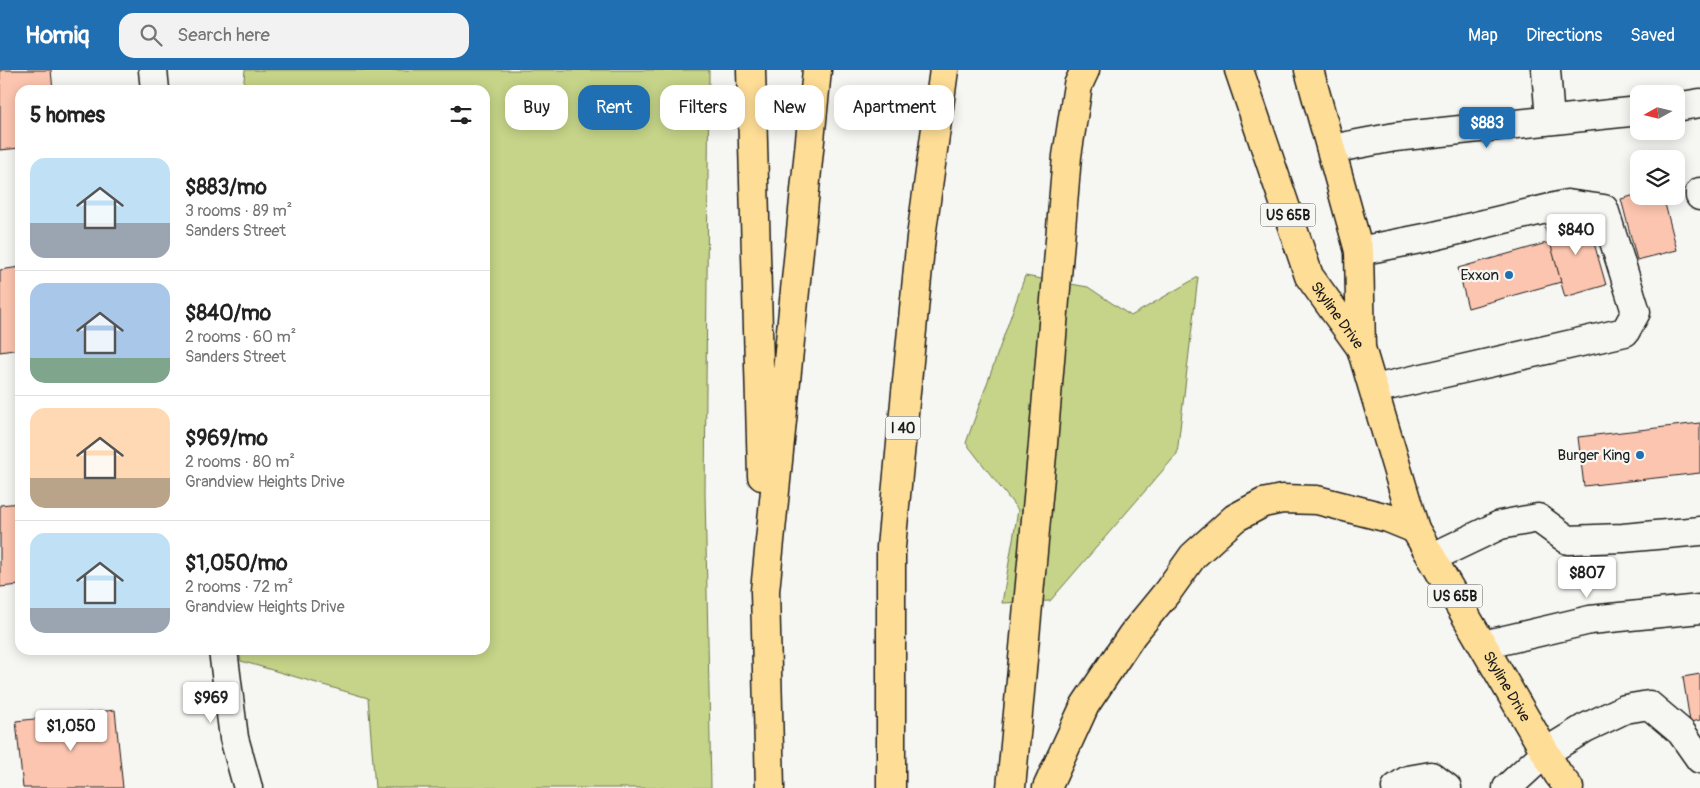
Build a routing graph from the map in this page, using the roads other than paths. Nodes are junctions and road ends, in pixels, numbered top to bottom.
1 (153, 70) edge
2 (751, 70) edge
3 (817, 70) edge
4 (944, 70) edge
5 (1085, 70) edge
6 (1239, 70) edge
7 (1309, 70) edge
8 (1546, 70) edge
9 (154, 85) edge
10 (1700, 103) edge
11 (1685, 106) edge
12 (1630, 112) edge
13 (1550, 120) junction
14 (1331, 149) junction
15 (1700, 192) edge
16 (1700, 196) edge
17 (1360, 251) junction
18 (1361, 348) junction
19 (1374, 389) junction
20 (1415, 529) junction
21 (1700, 531) edge
22 (1433, 558) junction
23 (765, 591) junction
24 (1700, 609) edge
25 (1483, 645) junction
26 (224, 655) edge
27 (1546, 752) junction
28 (1700, 759) edge
29 (248, 788) edge
30 (770, 788) edge
31 (891, 788) edge
32 (1011, 788) edge
33 (1047, 788) edge
34 (1396, 788) edge
35 (1447, 788) edge
36 (1507, 788) edge
37 (1570, 788) edge

1 - 9 street
2 - 23 main road
3 - 23 main road
4 - 31 main road, I 40
5 - 32 main road
6 - 18 main road, Skyline Drive / US 65B
7 - 14 main road, Skyline Drive / US 65B
8 - 13 street
10 - 11 street
12 - 13 street
13 - 14 street
14 - 17 main road, Skyline Drive / US 65B
15 - 16 street
17 - 18 main road, Skyline Drive / US 65B
17 - 19 street
18 - 19 main road, US 65B
19 - 20 main road, Skyline Drive / US 65B
20 - 22 main road, Skyline Drive / US 65B
20 - 33 main road
21 - 22 street
22 - 25 main road, Skyline Drive / US 65B
23 - 30 main road
24 - 25 street
25 - 27 main road, Skyline Drive / US 65B
26 - 29 street
27 - 28 street
27 - 36 street
27 - 37 main road, Skyline Drive / US 65B
34 - 35 street

